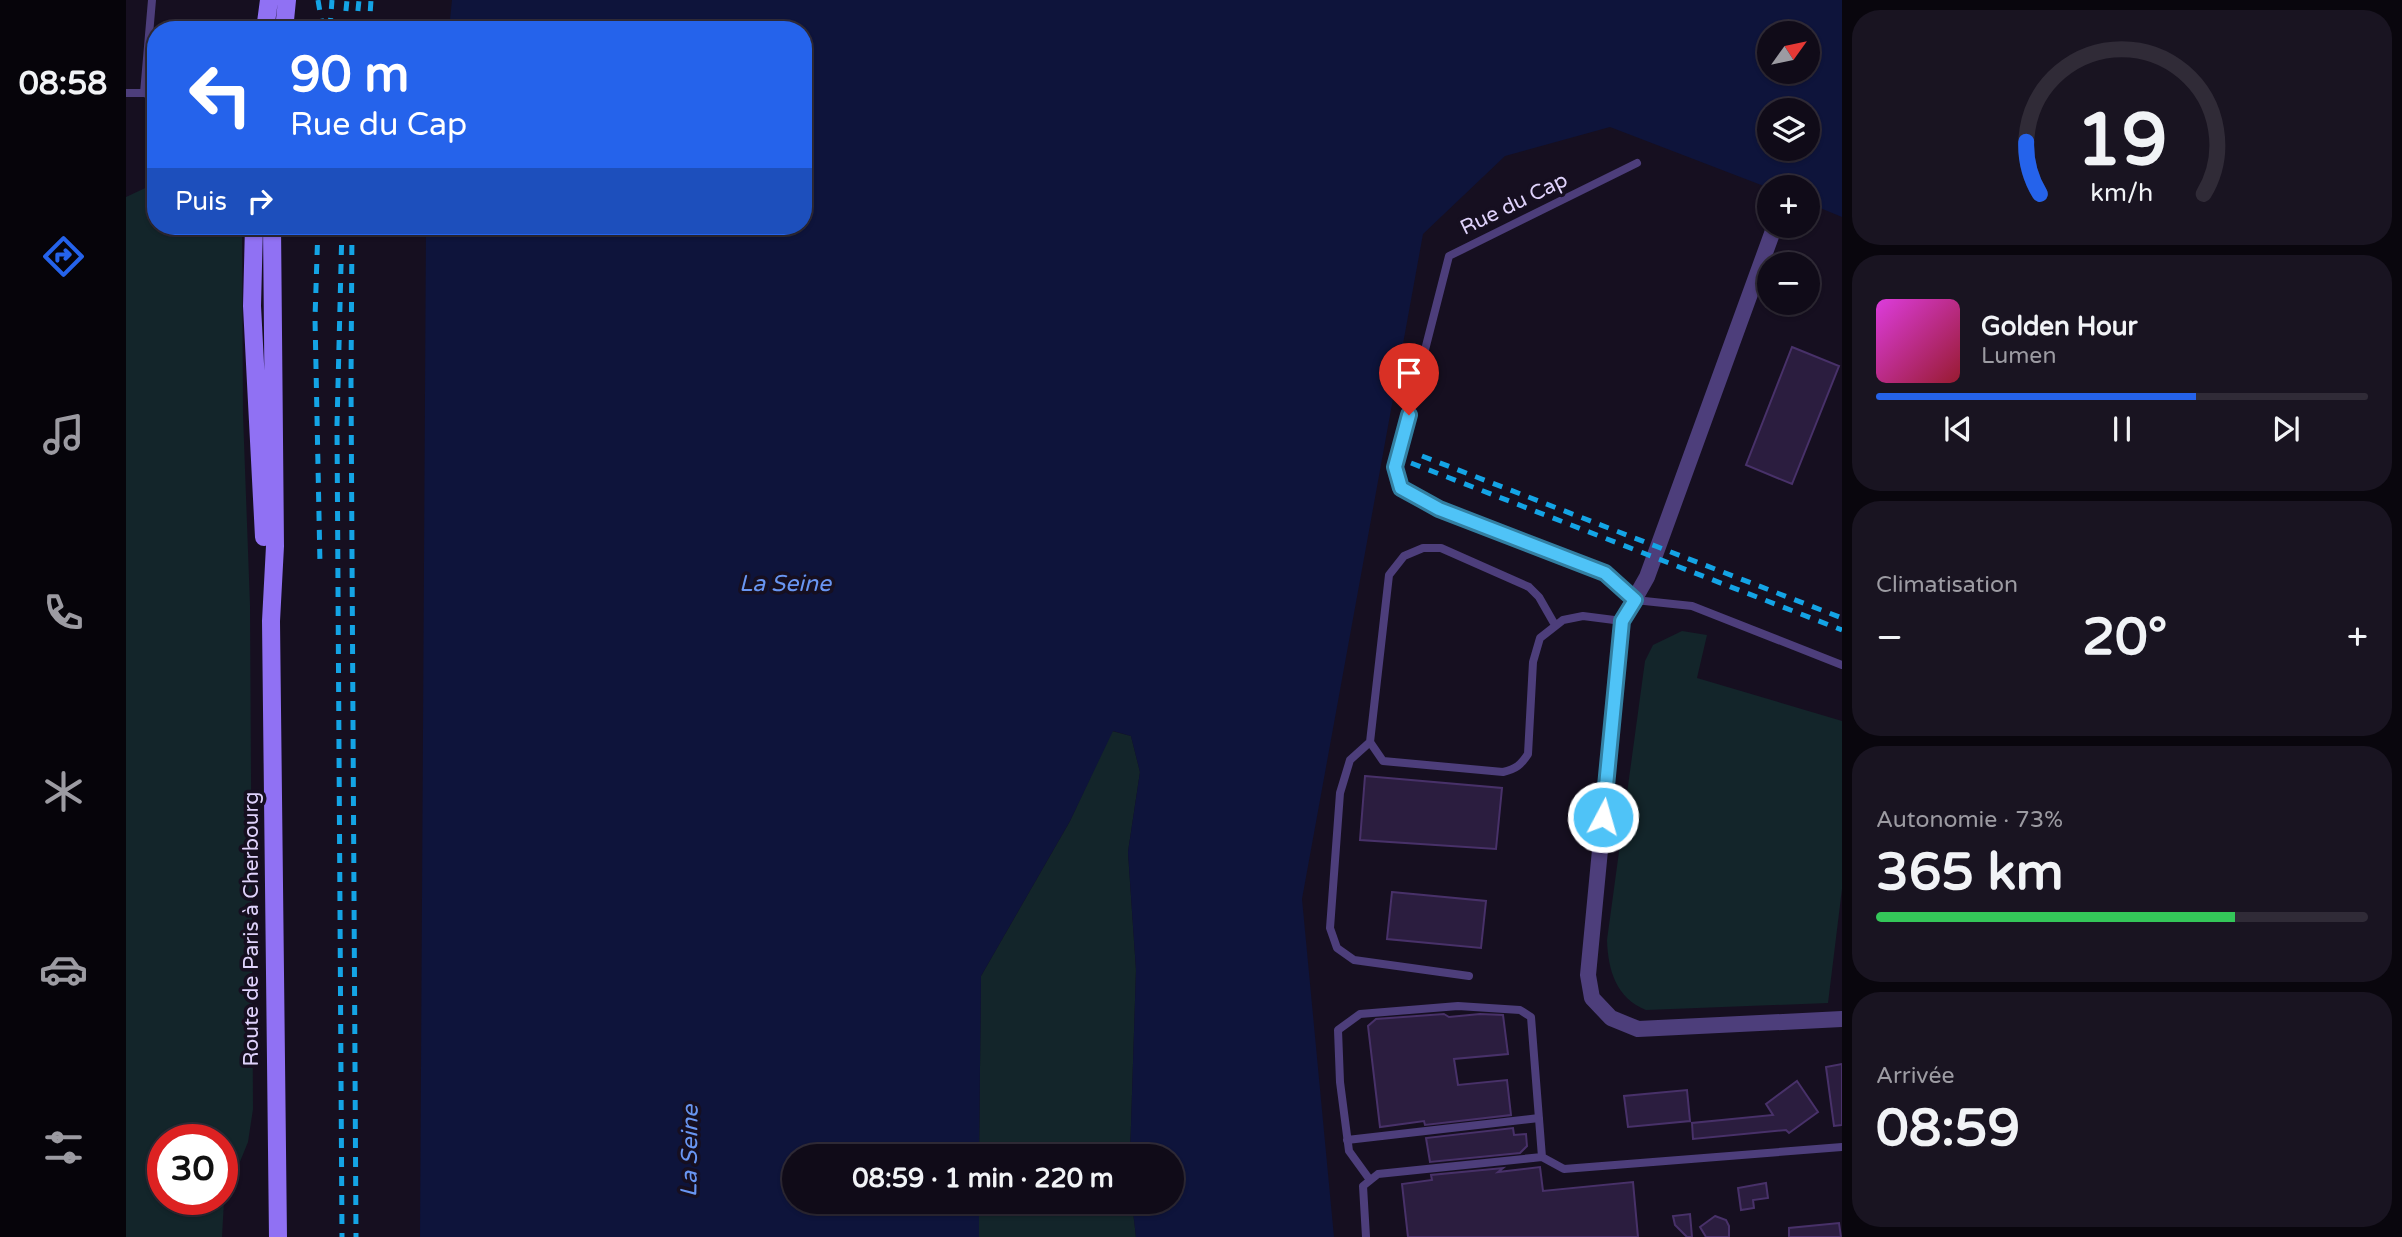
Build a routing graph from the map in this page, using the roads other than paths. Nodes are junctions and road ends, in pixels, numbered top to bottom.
1 (152, 0) edge
2 (262, 0) edge
3 (269, 0) edge
4 (287, 0) edge
5 (150, 21) edge
6 (258, 21) edge
7 (266, 21) edge
8 (285, 21) edge
9 (147, 58) edge
10 (126, 93) edge
11 (144, 93) junction
12 (147, 94) edge
13 (1637, 163) dead end
14 (254, 235) edge
15 (272, 235) edge
16 (1770, 238) edge
17 (1635, 600) junction
18 (271, 621) junction
19 (1622, 621) junction
20 (1555, 625) junction
21 (1842, 665) edge
22 (1370, 742) junction
23 (1469, 976) dead end
24 (1842, 1019) edge
25 (1539, 1118) junction
26 (1348, 1140) junction
27 (1842, 1147) edge
28 (1542, 1157) junction
29 (1370, 1180) junction
30 (278, 1237) edge
31 (1366, 1237) edge

1 - 5 lane
2 - 6 lane
3 - 7 main road
4 - 8 main road
9 - 11 lane
10 - 11 lane
11 - 12 lane
13 - 17 lane, Rue du Cap
14 - 18 main road, Route de Paris à Cherbourg
15 - 18 main road, Route de Paris à Cherbourg
16 - 17 street
17 - 19 street
17 - 21 lane
18 - 30 main road, Route de Paris à Cherbourg
19 - 20 lane
19 - 24 street
20 - 22 lane
20 - 22 lane
22 - 23 lane
25 - 26 lane
25 - 26 lane
25 - 28 lane
26 - 29 lane
27 - 28 lane
28 - 29 lane
29 - 31 lane

